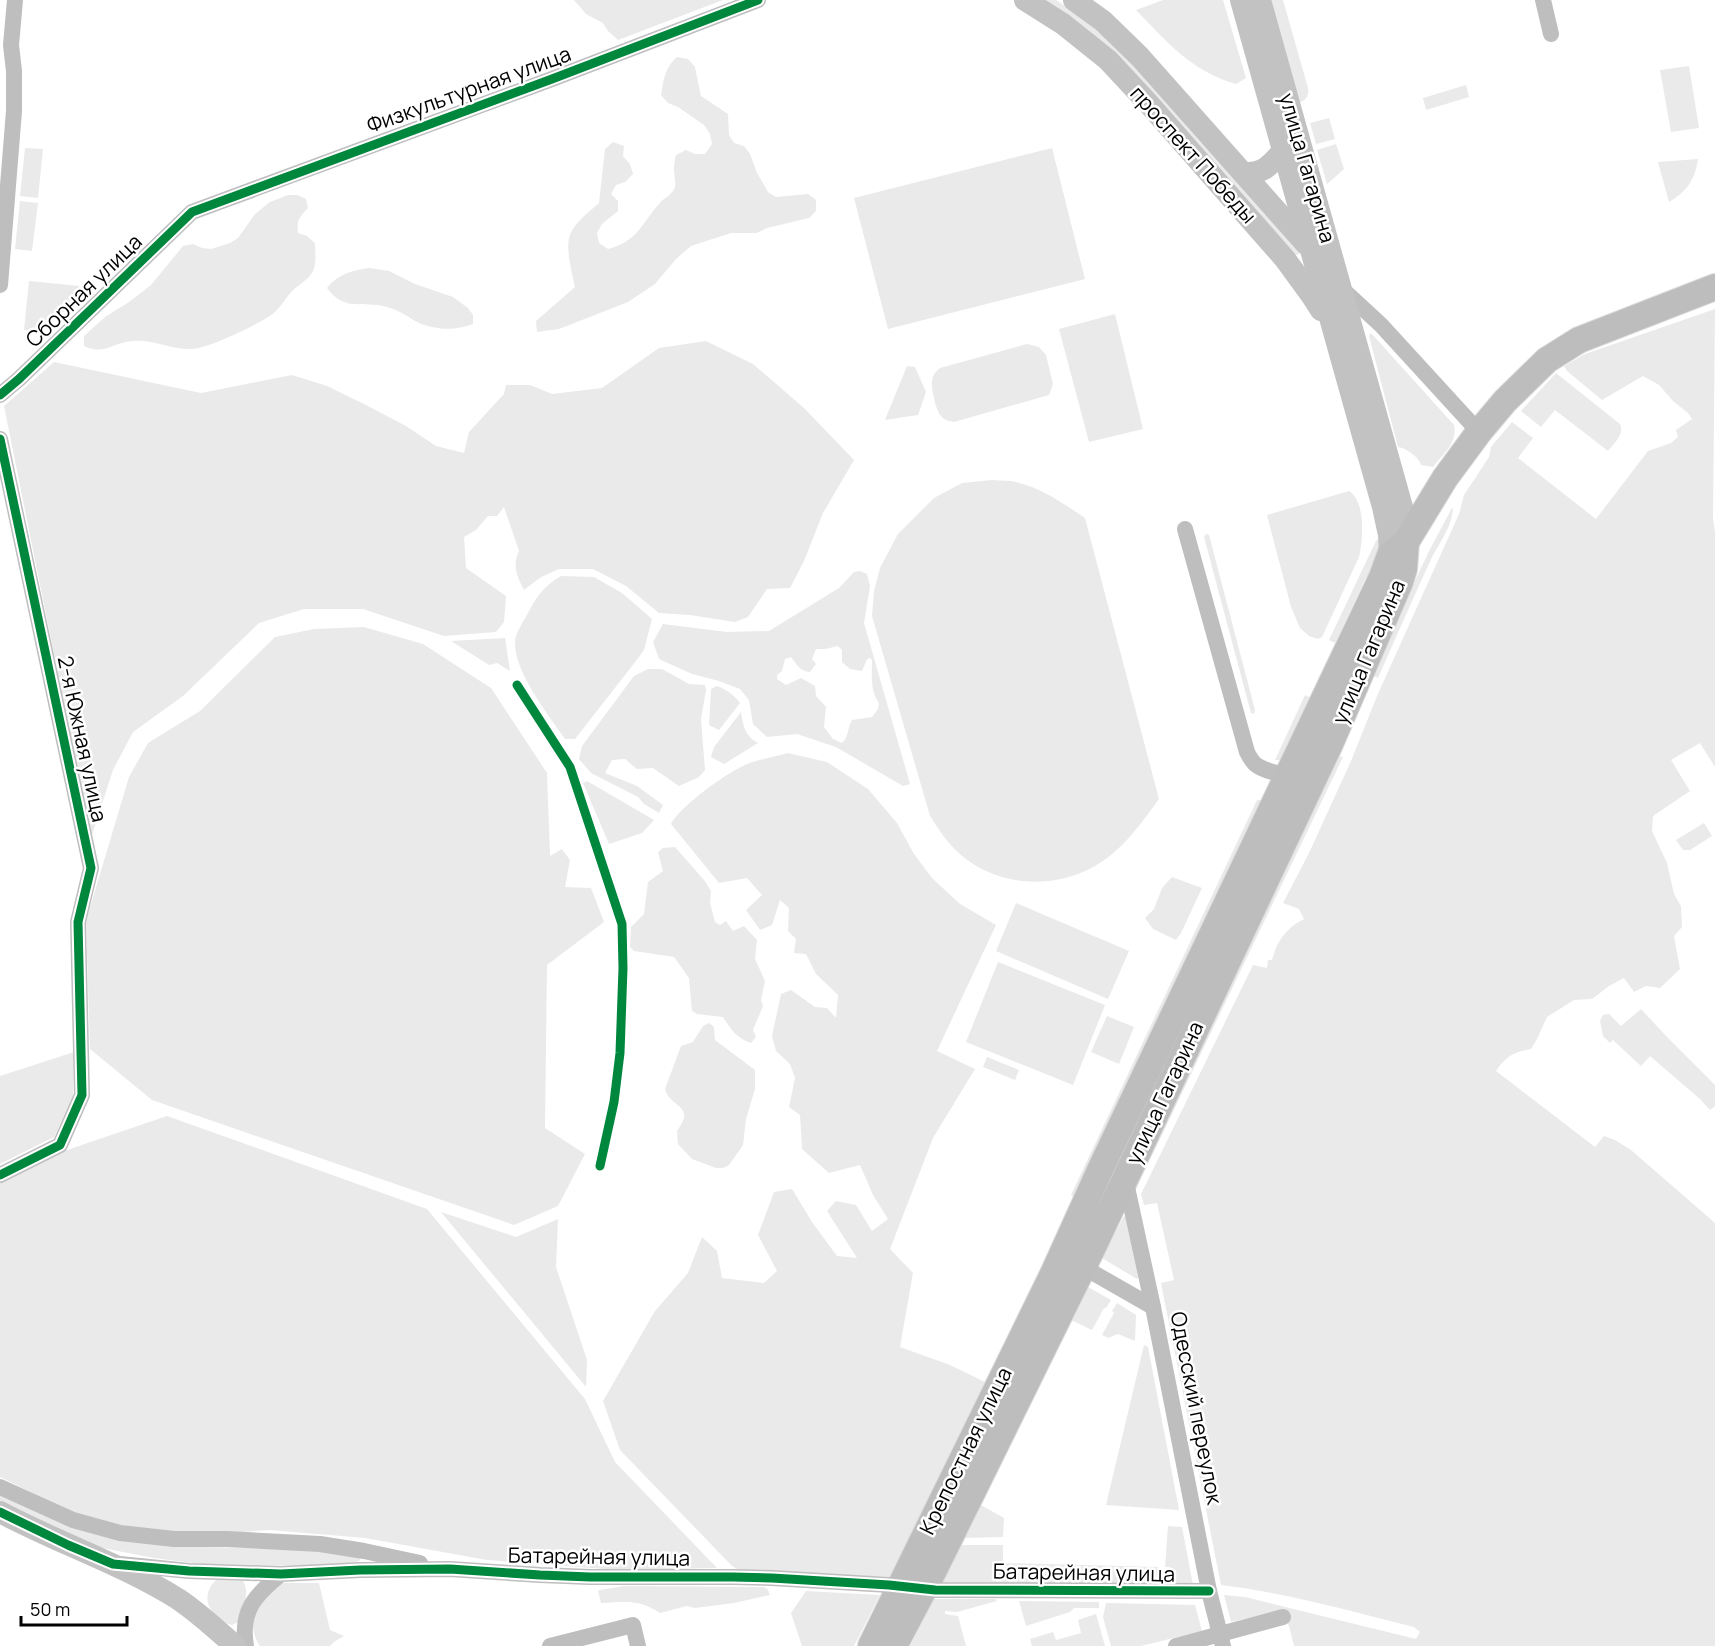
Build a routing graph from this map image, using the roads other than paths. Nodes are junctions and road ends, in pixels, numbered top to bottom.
1 (15, 0) edge
2 (758, 0) edge
3 (1025, 0) edge
4 (1074, 0) edge
5 (1241, 0) edge
6 (1260, 0) edge
7 (1543, 0) edge
8 (1551, 34) dead end
9 (1283, 151) junction
10 (1244, 173) junction
11 (192, 212) joint
12 (1325, 230) junction
13 (1310, 248) junction
14 (1286, 261) junction
15 (0, 285) edge
16 (1715, 287) edge
17 (1342, 289) junction
18 (1335, 335) junction
19 (0, 395) edge
20 (1479, 432) junction
21 (0, 439) edge
22 (1185, 529) dead end
23 (1398, 548) junction
24 (1287, 774) junction
25 (1311, 785) junction
26 (0, 1175) edge
27 (1125, 1178) junction
28 (1072, 1261) junction
29 (1153, 1307) junction
30 (0, 1487) edge
31 (0, 1512) edge
32 (113, 1564) junction
33 (450, 1569) junction
34 (189, 1571) junction
35 (281, 1574) junction
36 (912, 1587) junction
37 (1209, 1591) junction
38 (171, 1595) junction
39 (1283, 1617) dead end
40 (1221, 1640) edge
41 (235, 1646) edge
42 (246, 1646) edge
43 (550, 1646) edge
44 (638, 1646) edge
45 (871, 1646) edge
46 (894, 1646) edge
47 (1176, 1646) edge

1 - 15 street
2 - 11 street, Физкультурная улица
3 - 14 street, проспект Победы
4 - 10 street, проспект Победы
5 - 9 street, улица Гагарина
6 - 12 street, улица Гагарина
7 - 8 street
9 - 10 street
9 - 13 street, улица Гагарина
10 - 13 street, проспект Победы
11 - 19 street, Сборная улица
12 - 13 street
12 - 17 street, улица Гагарина
13 - 14 street
13 - 17 street, проспект Победы
13 - 18 street, улица Гагарина
14 - 18 street, проспект Победы
16 - 20 main road
17 - 20 street
17 - 23 street, улица Гагарина
18 - 23 street, улица Гагарина
20 - 23 main road
21 - 26 street, 2-я Южная улица
22 - 24 street
23 - 24 main road, улица Гагарина
23 - 25 main road, улица Гагарина
24 - 25 street
24 - 28 main road, улица Гагарина
25 - 27 main road, улица Гагарина
27 - 28 main road, улица Гагарина
27 - 29 street, Одесский переулок
28 - 29 street
28 - 36 main road, Крепостная улица
29 - 37 street, Одесский переулок
30 - 33 street, Батарейная улица
31 - 32 street, Батарейная улица
32 - 34 street, Батарейная улица
32 - 38 street
33 - 35 street, Батарейная улица
33 - 36 street, Батарейная улица
34 - 35 street, Батарейная улица
34 - 38 street
35 - 42 street
36 - 37 street, Батарейная улица
36 - 45 main road, Крепостная улица
36 - 46 main road, Крепостная улица
37 - 40 street, Одесский переулок
38 - 41 street
39 - 40 street
40 - 47 street
43 - 44 street

